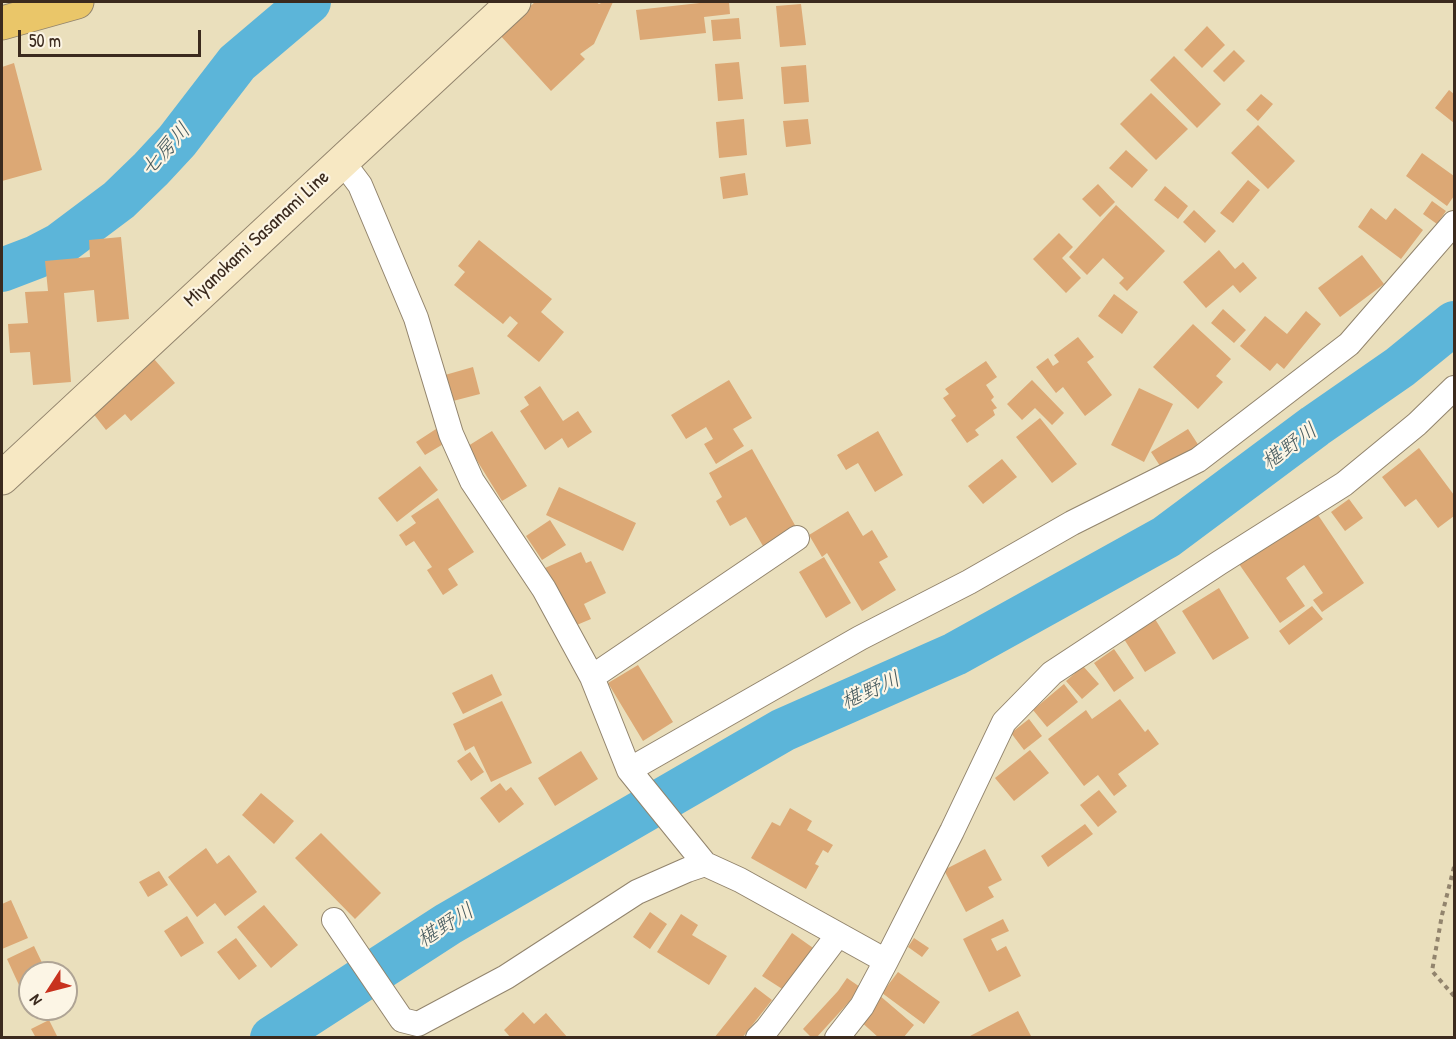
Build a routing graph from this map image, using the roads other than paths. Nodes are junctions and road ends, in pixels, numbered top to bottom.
1 (77, 2) edge
2 (514, 2) edge
3 (2, 23) edge
4 (342, 161) junction
5 (1455, 223) edge
6 (1455, 388) edge
7 (2, 478) edge
8 (797, 538) dead end
9 (592, 677) junction
10 (632, 773) junction
11 (700, 858) junction
12 (334, 920) dead end
13 (842, 937) junction
14 (877, 956) junction
15 (758, 1038) edge
16 (837, 1038) edge

1 - 3 highway
2 - 4 main road, Miyanokami Sasanami Line
4 - 7 main road, Miyanokami Sasanami Line
4 - 9 street
5 - 10 street
6 - 14 street
8 - 9 street
9 - 10 street
10 - 11 street
11 - 12 street
11 - 13 street
13 - 14 street
13 - 15 street
14 - 16 street

